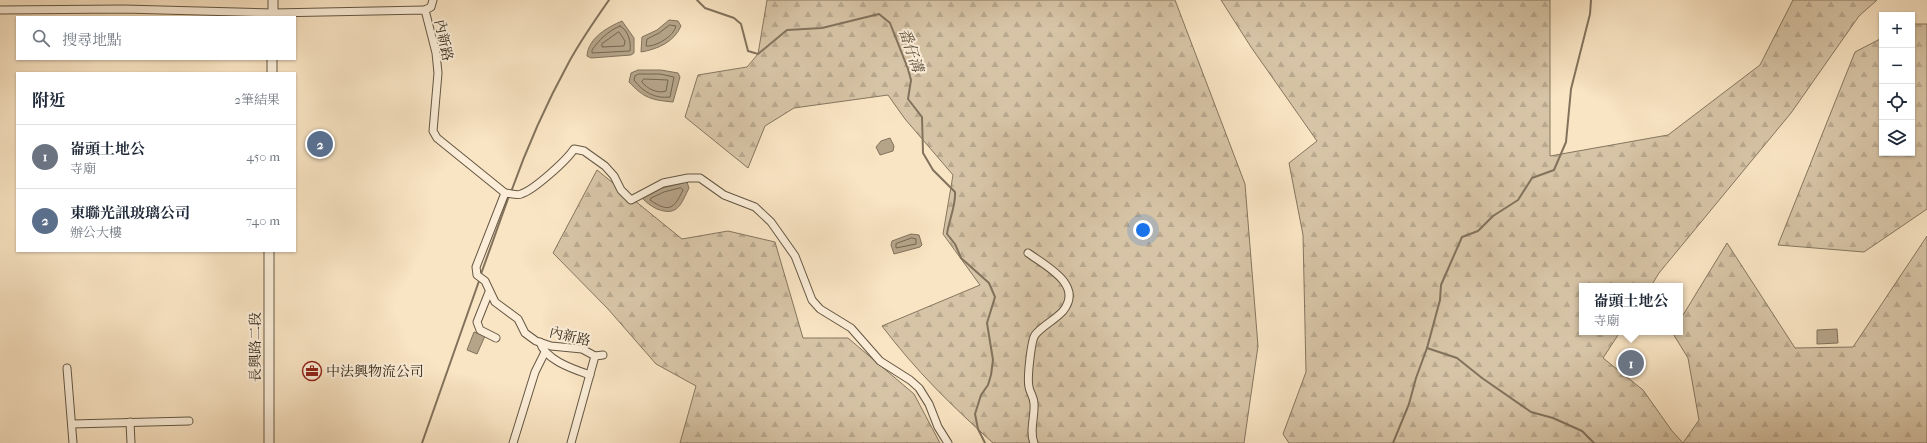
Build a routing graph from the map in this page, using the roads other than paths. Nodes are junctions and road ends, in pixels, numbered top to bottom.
1 (273, 0) edge
2 (433, 0) edge
3 (0, 10) edge
4 (424, 10) junction
5 (273, 15) edge
6 (272, 60) edge
7 (272, 72) edge
8 (505, 193) junction
9 (269, 252) edge
10 (1028, 253) dead end
11 (489, 292) junction
12 (496, 338) dead end
13 (540, 342) junction
14 (545, 352) junction
15 (604, 355) dead end
16 (595, 356) junction
17 (66, 368) dead end
18 (590, 375) junction
19 (189, 421) dead end
20 (130, 422) junction
21 (72, 424) junction
22 (73, 443) edge
23 (131, 443) edge
24 (269, 443) edge
25 (513, 443) edge
26 (571, 443) edge
27 (948, 443) edge
28 (1034, 443) edge

1 - 5 street
2 - 4 street
3 - 5 street, 內新路
4 - 5 street, 內新路
4 - 8 street, 內新路
6 - 7 street
8 - 11 street, 內新路
8 - 27 street
9 - 24 street, 長興路二段
10 - 28 street
11 - 12 street
11 - 13 street, 內新路
13 - 14 street
13 - 16 street, 內新路
14 - 18 street
14 - 25 street
15 - 16 street, 內新路
16 - 18 street
17 - 21 street
18 - 26 street
19 - 20 street
20 - 21 street
20 - 23 street
21 - 22 street

